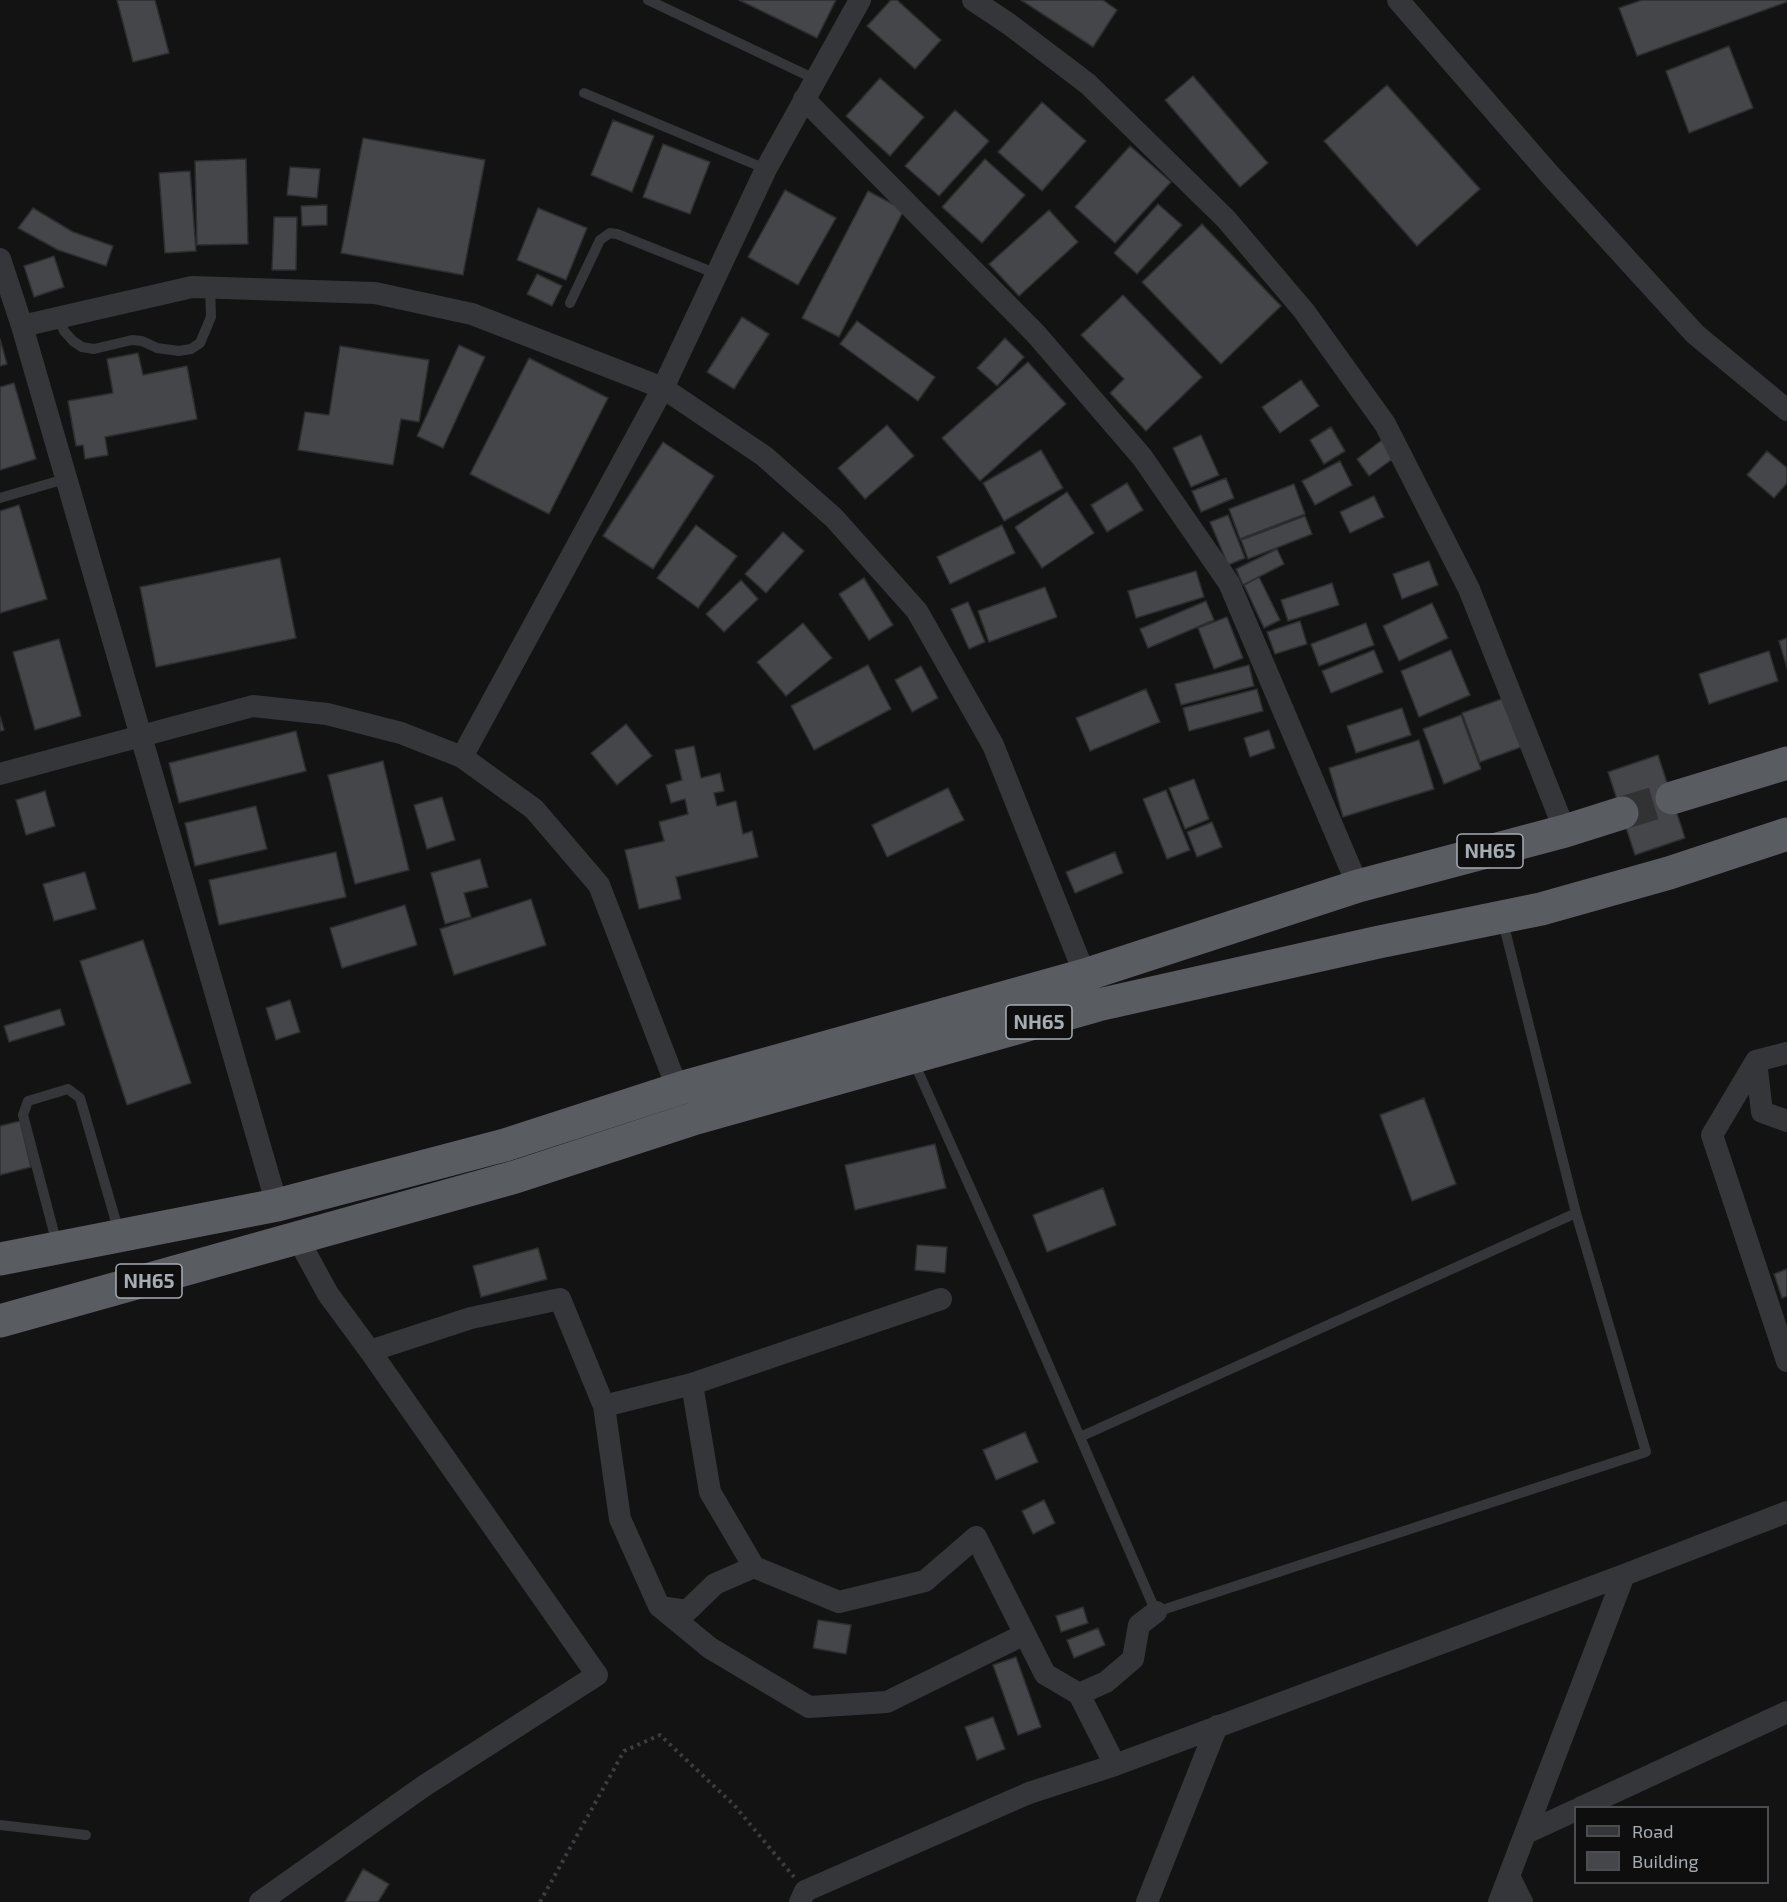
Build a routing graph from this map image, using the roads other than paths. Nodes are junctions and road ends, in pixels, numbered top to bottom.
1 (648, 0) edge
2 (860, 0) edge
3 (973, 0) edge
4 (1398, 0) edge
5 (816, 79) junction
6 (585, 93) dead end
7 (804, 99) junction
8 (766, 169) junction
9 (0, 259) edge
10 (717, 274) junction
11 (210, 288) junction
12 (570, 303) dead end
13 (59, 318) junction
14 (22, 326) junction
15 (663, 388) junction
16 (1787, 410) edge
17 (65, 479) junction
18 (0, 498) edge
19 (141, 735) junction
20 (462, 757) junction
21 (1787, 763) edge
22 (0, 774) edge
23 (1672, 798) tunnel mouth
24 (1622, 813) tunnel mouth
25 (1565, 831) junction
26 (1787, 834) edge
27 (1358, 886) junction
28 (1502, 917) junction
29 (1085, 975) junction
30 (1787, 1053) edge
31 (912, 1057) junction
32 (1756, 1061) junction
33 (678, 1090) junction
34 (1787, 1121) edge
35 (277, 1205) junction
36 (1576, 1213) junction
37 (120, 1235) junction
38 (298, 1239) junction
39 (58, 1247) junction
40 (0, 1259) edge
41 (941, 1299) dead end
42 (0, 1321) edge
43 (370, 1351) junction
44 (1787, 1360) edge
45 (692, 1384) junction
46 (603, 1406) junction
47 (1080, 1437) junction
48 (1787, 1512) edge
49 (754, 1567) junction
50 (1624, 1575) junction
51 (659, 1606) junction
52 (1156, 1612) junction
53 (1025, 1634) junction
54 (1079, 1694) junction
55 (1787, 1712) edge
56 (1216, 1726) junction
57 (1115, 1765) junction
58 (1584, 1806) edge
59 (1574, 1810) edge
60 (0, 1826) edge
61 (1526, 1833) junction
62 (87, 1835) dead end
63 (1509, 1876) junction
64 (802, 1896) edge
65 (260, 1902) edge
66 (1147, 1902) edge
67 (1499, 1902) edge
68 (1522, 1902) edge

1 - 5 lane
2 - 5 street
3 - 25 street
4 - 16 street
5 - 7 street
6 - 8 lane
7 - 8 street
7 - 27 street
8 - 10 street
9 - 14 street
10 - 12 lane
10 - 15 street
11 - 13 street
11 - 13 lane
11 - 15 street
13 - 14 street
14 - 17 street
15 - 20 street
15 - 29 street
17 - 18 lane
17 - 19 street
19 - 20 street
19 - 22 street
19 - 35 street
20 - 33 street
21 - 23 highway
24 - 25 highway, NH65
25 - 27 highway, NH65
26 - 28 highway, NH65
27 - 29 highway, NH65
28 - 31 highway, NH65
28 - 36 lane
29 - 33 highway, NH65
30 - 32 street
31 - 38 highway, NH65
31 - 47 lane
32 - 34 street
32 - 44 street
33 - 35 highway, NH65
35 - 37 highway, NH65
36 - 47 lane
36 - 52 lane
37 - 39 highway, NH65
37 - 39 lane
38 - 42 highway, NH65
38 - 43 street
39 - 40 highway, NH65
41 - 45 street
43 - 46 street
43 - 65 street
45 - 46 street
45 - 49 street
46 - 51 street
47 - 52 lane
48 - 50 street
49 - 51 street
49 - 53 street
50 - 56 street
50 - 61 street
51 - 53 street
52 - 54 street
53 - 54 street
54 - 57 street
55 - 58 street
56 - 57 street
56 - 66 street
57 - 64 street
59 - 61 street
60 - 62 lane
61 - 63 street
63 - 67 street
63 - 68 street

